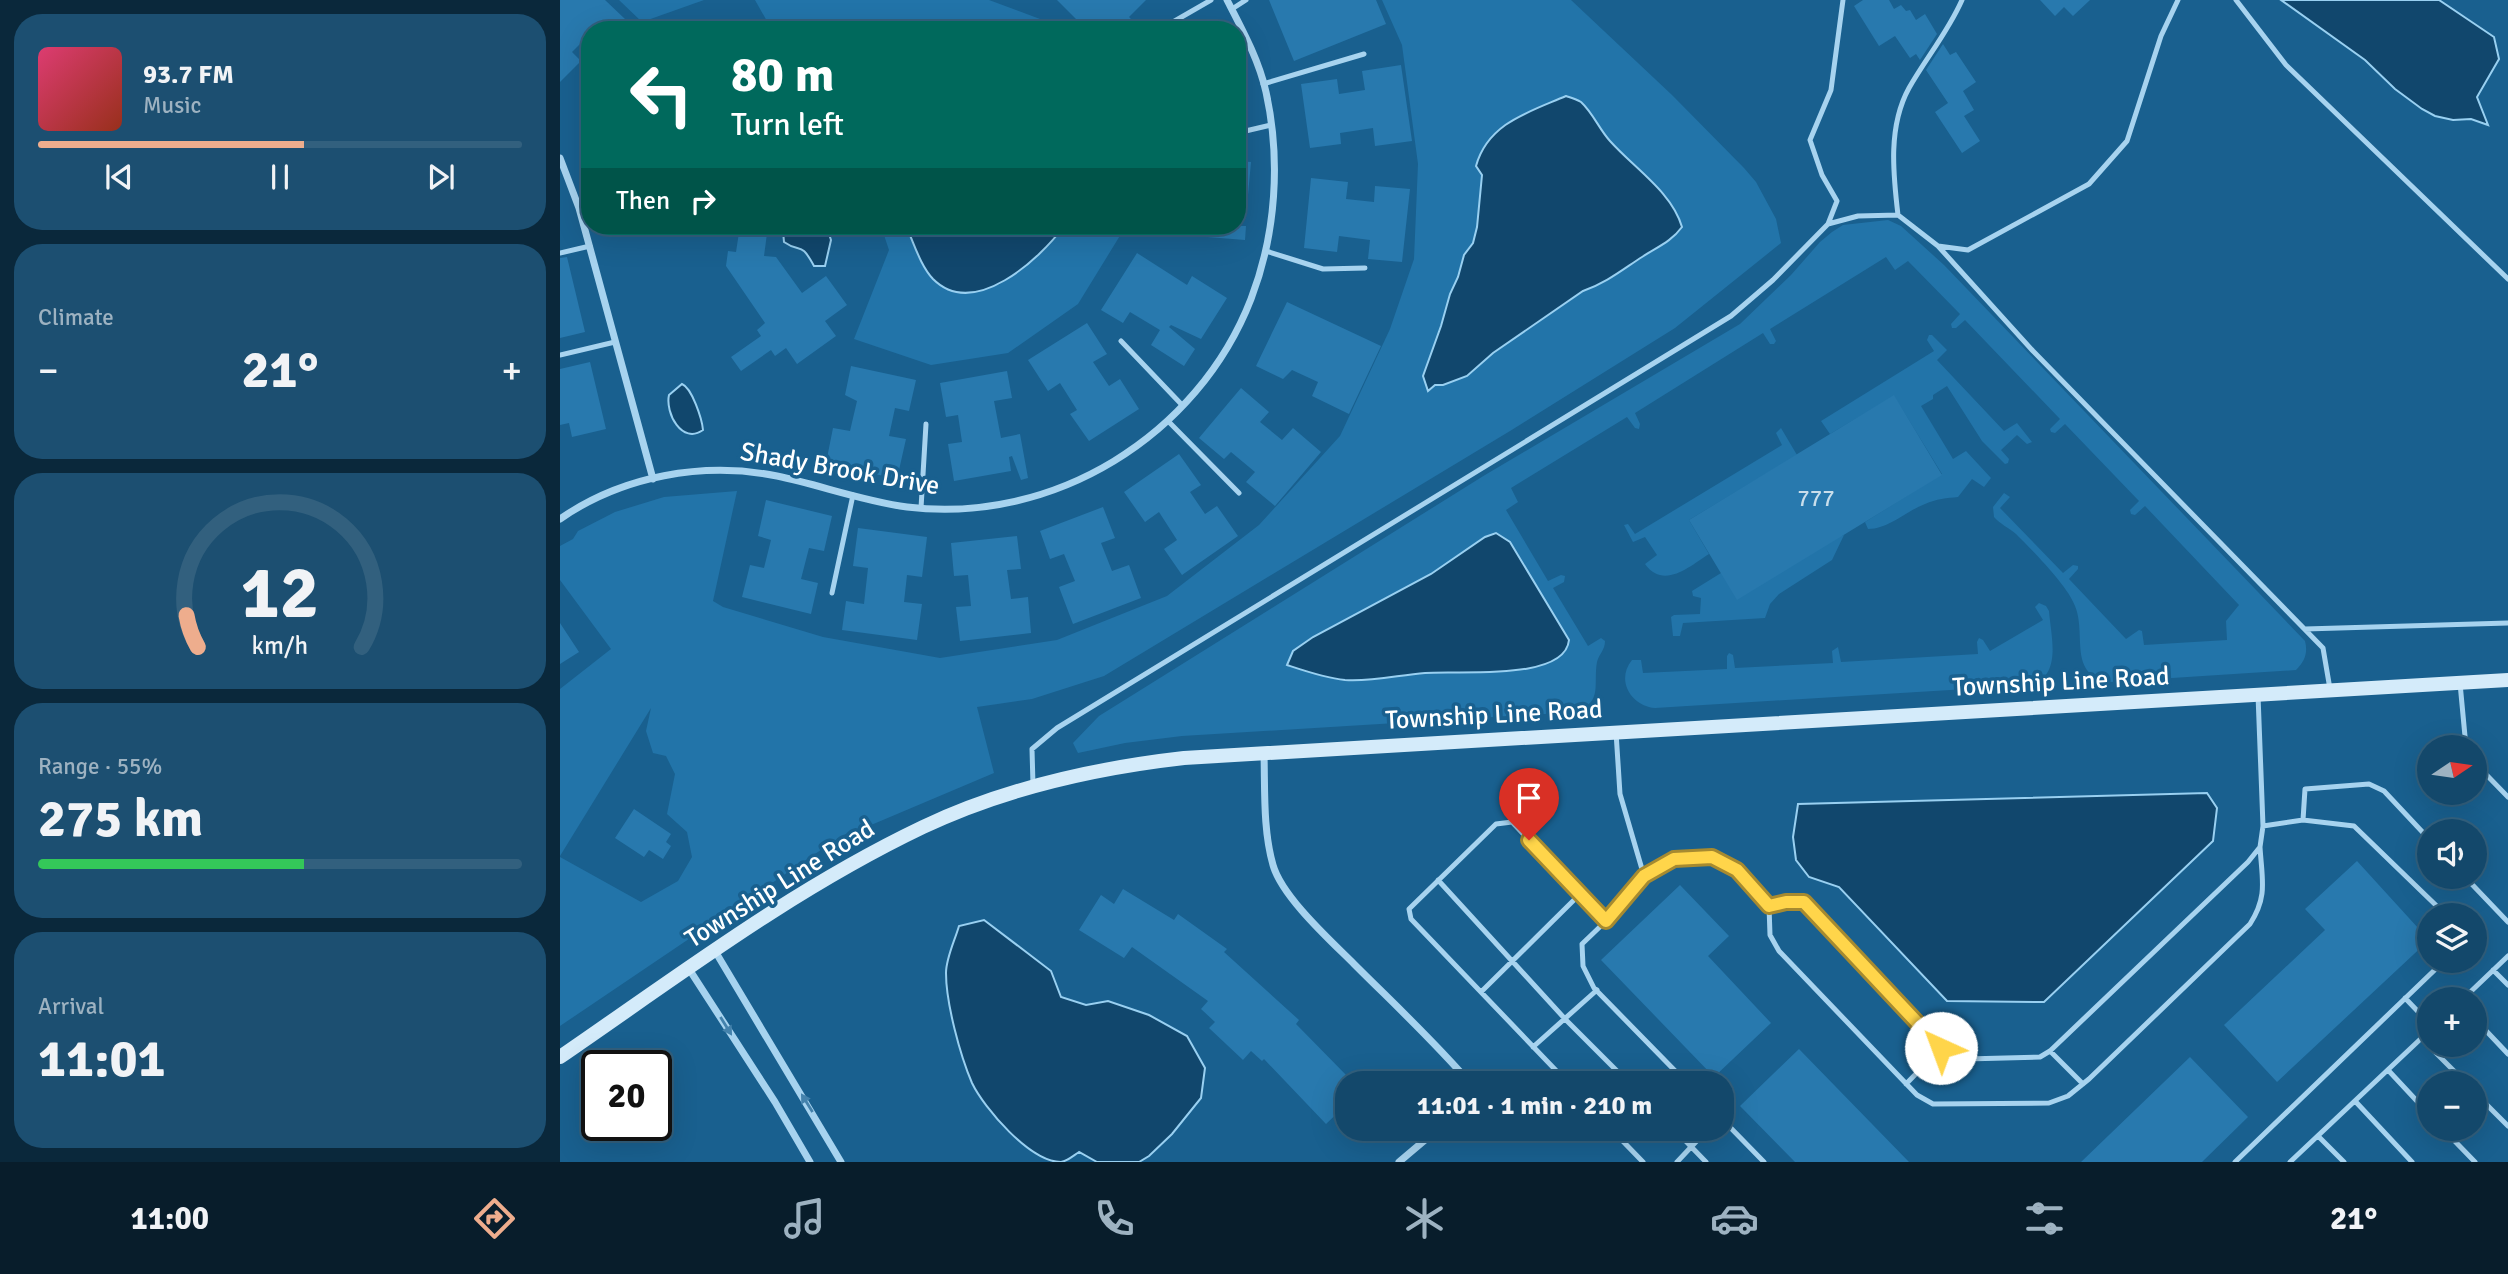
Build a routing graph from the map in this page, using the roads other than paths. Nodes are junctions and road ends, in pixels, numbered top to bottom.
1 (1212, 0) edge
2 (1227, 0) edge
3 (1246, 0) edge
4 (1843, 0) edge
5 (1962, 0) edge
6 (2178, 0) edge
7 (2236, 0) edge
8 (1232, 9) junction
9 (1175, 21) edge
10 (1238, 21) edge
11 (1246, 38) edge
12 (1364, 54) dead end
13 (1264, 84) junction
14 (1271, 125) junction
15 (1246, 131) edge
16 (560, 158) edge
17 (581, 215) edge
18 (1898, 215) junction
19 (1828, 224) junction
20 (587, 235) edge
21 (590, 246) junction
22 (1938, 246) junction
23 (1266, 251) junction
24 (560, 253) edge
25 (1365, 268) dead end
26 (2508, 279) edge
27 (1121, 341) dead end
28 (615, 342) junction
29 (560, 355) edge
30 (1183, 406) junction
31 (1168, 421) junction
32 (926, 424) dead end
33 (653, 479) junction
34 (1239, 494) dead end
35 (853, 495) junction
36 (921, 508) junction
37 (560, 519) edge
38 (832, 593) dead end
39 (2508, 623) edge
40 (2304, 629) junction
41 (2508, 680) edge
42 (2460, 683) junction
43 (2330, 691) junction
44 (2258, 695) junction
45 (1616, 732) junction
46 (2465, 735) edge
47 (1264, 754) junction
48 (2487, 775) edge
49 (1033, 788) junction
50 (2508, 797) edge
51 (2303, 820) junction
52 (2263, 826) junction
53 (2417, 826) edge
54 (2260, 847) junction
55 (1644, 876) junction
56 (1438, 880) junction
57 (2476, 889) edge
58 (1580, 894) junction
59 (2434, 903) edge
60 (1769, 906) junction
61 (1606, 921) junction
62 (2508, 922) edge
63 (715, 951) junction
64 (2508, 956) edge
65 (1512, 962) junction
66 (689, 969) junction
67 (2493, 970) junction
68 (2431, 973) edge
69 (2508, 985) edge
70 (2475, 987) edge
71 (1597, 990) junction
72 (1481, 992) junction
73 (2405, 998) junction
74 (2417, 1010) edge
75 (1566, 1020) junction
76 (2487, 1032) edge
77 (2417, 1042) edge
78 (1533, 1047) junction
79 (1941, 1048) junction
80 (2050, 1051) junction
81 (2508, 1054) edge
82 (560, 1057) edge
83 (2440, 1057) edge
84 (2388, 1070) junction
85 (1459, 1071) edge
86 (1556, 1071) edge
87 (1617, 1071) edge
88 (1675, 1071) edge
89 (2454, 1071) edge
90 (1906, 1084) junction
91 (2083, 1084) junction
92 (2355, 1101) junction
93 (2417, 1101) edge
94 (2487, 1105) edge
95 (2508, 1126) edge
96 (1734, 1131) edge
97 (2318, 1136) junction
98 (1424, 1141) edge
99 (1623, 1141) edge
100 (1686, 1141) edge
101 (1697, 1141) edge
102 (2455, 1141) edge
103 (1692, 1147) junction
104 (810, 1162) edge
105 (841, 1162) edge
106 (1399, 1162) edge
107 (1643, 1162) edge
108 (1677, 1162) edge
109 (1706, 1162) edge
110 (1764, 1162) edge
111 (2235, 1162) edge
112 (2290, 1162) edge
113 (2344, 1162) edge
114 (2412, 1162) edge
115 (2475, 1162) edge

1 - 9 lane
2 - 8 street, Shady Brook Drive
3 - 8 lane
4 - 19 lane
5 - 18 lane
6 - 22 lane
7 - 26 lane
8 - 10 street, Shady Brook Drive
11 - 13 street, Shady Brook Drive
12 - 13 lane
13 - 14 street, Shady Brook Drive
14 - 15 lane
14 - 23 street, Shady Brook Drive
16 - 17 street
18 - 19 lane
18 - 22 lane
19 - 49 lane
20 - 21 street
21 - 24 lane
21 - 28 street
22 - 40 lane
23 - 25 lane
23 - 30 street, Shady Brook Drive
27 - 30 lane
28 - 29 lane
28 - 33 street
30 - 31 street, Shady Brook Drive
31 - 34 lane
31 - 36 street, Shady Brook Drive
32 - 36 lane
33 - 35 street, Shady Brook Drive
33 - 37 street, Shady Brook Drive
35 - 36 street, Shady Brook Drive
35 - 38 lane
39 - 40 lane
40 - 43 lane
41 - 42 street, Township Line Road
42 - 43 street, Township Line Road
42 - 46 lane
43 - 44 street, Township Line Road
44 - 45 street, Township Line Road
44 - 52 lane
45 - 47 street, Township Line Road
45 - 55 lane
47 - 49 street, Township Line Road
47 - 85 street
48 - 50 lane
49 - 63 street, Township Line Road
51 - 52 lane
51 - 53 lane
51 - 59 lane
52 - 54 lane
54 - 80 lane
54 - 91 lane
55 - 60 lane
55 - 61 lane
56 - 58 lane
56 - 65 lane
56 - 72 lane
57 - 62 lane
58 - 61 lane
58 - 65 lane
60 - 79 lane
60 - 90 lane
61 - 71 lane
63 - 66 street, Township Line Road
105 -> 63 street
64 - 67 lane
65 - 72 lane
65 - 75 lane
66 - 82 street, Township Line Road
66 -> 104 street
67 - 69 lane
67 - 70 lane
68 - 73 lane
71 - 75 lane
71 - 88 lane
72 - 78 lane
73 - 74 lane
73 - 111 lane
75 - 78 lane
75 - 87 lane
76 - 81 lane
77 - 84 lane
78 - 86 lane
79 - 80 lane
79 - 90 lane
80 - 91 lane
83 - 89 lane
84 - 92 lane
84 - 93 lane
90 - 91 lane
92 - 97 lane
92 - 114 lane
94 - 95 lane
96 - 110 lane
97 - 112 lane
97 - 113 lane
98 - 106 street
99 - 107 lane
100 - 103 lane
101 - 103 lane
102 - 115 lane
103 - 108 lane
103 - 109 lane

